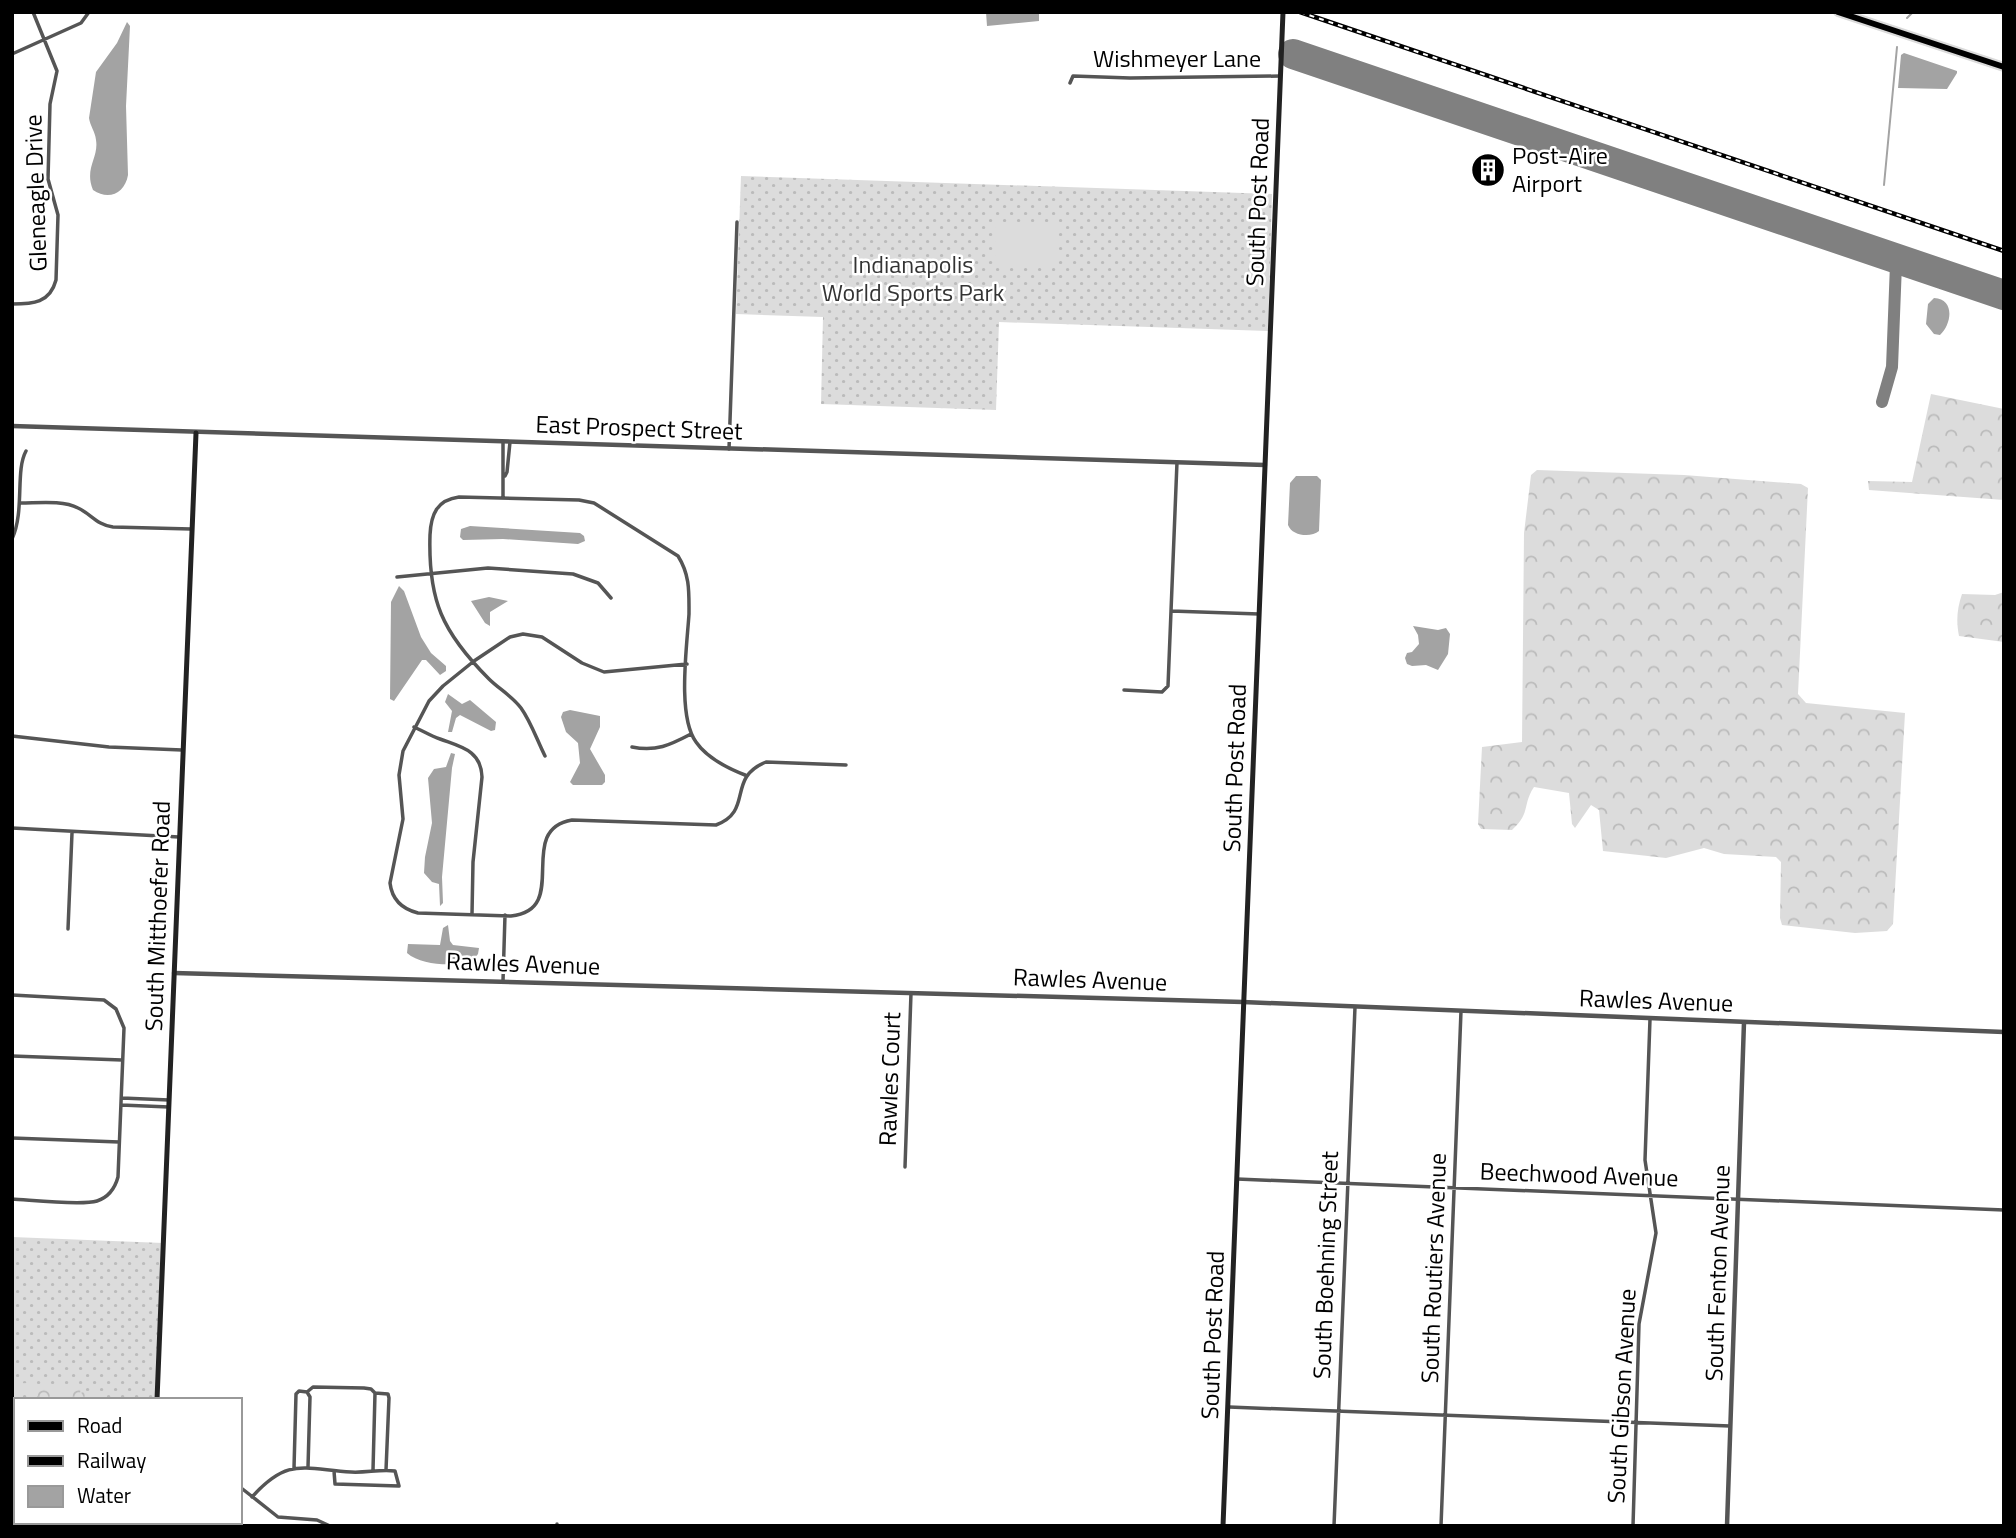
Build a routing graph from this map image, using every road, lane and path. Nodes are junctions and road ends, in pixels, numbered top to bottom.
1 (33, 12) edge
2 (89, 12) edge
3 (1283, 12) edge
4 (1838, 12) edge
5 (45, 40) junction
6 (12, 54) edge
7 (2004, 67) edge
8 (1280, 76) junction
9 (1070, 83) dead end
10 (737, 222) dead end
11 (12, 304) edge
12 (12, 426) edge
13 (195, 433) junction
14 (503, 442) junction
15 (510, 442) junction
16 (729, 449) junction
17 (26, 451) dead end
18 (1177, 462) junction
19 (1265, 465) junction
20 (505, 476) junction
21 (503, 498) junction
22 (21, 503) junction
23 (191, 530) junction
24 (12, 539) edge
25 (429, 573) junction
26 (397, 577) dead end
27 (611, 598) dead end
28 (1171, 611) junction
29 (1259, 614) junction
30 (474, 661) junction
31 (687, 664) junction
32 (1124, 690) dead end
33 (414, 727) junction
34 (691, 734) junction
35 (12, 736) edge
36 (632, 747) dead end
37 (182, 750) junction
38 (545, 756) dead end
39 (846, 765) dead end
40 (746, 776) junction
41 (12, 828) edge
42 (72, 832) junction
43 (179, 837) junction
44 (472, 914) junction
45 (505, 915) junction
46 (68, 929) dead end
47 (174, 973) junction
48 (503, 981) junction
49 (911, 993) junction
50 (12, 995) edge
51 (1243, 1002) junction
52 (1355, 1007) junction
53 (1461, 1011) junction
54 (1650, 1018) junction
55 (1744, 1022) junction
56 (2004, 1032) edge
57 (12, 1056) edge
58 (123, 1060) junction
59 (121, 1098) junction
60 (169, 1103) junction
61 (121, 1105) junction
62 (12, 1138) edge
63 (119, 1142) junction
64 (905, 1167) dead end
65 (1237, 1179) junction
66 (1348, 1183) junction
67 (1454, 1188) junction
68 (1650, 1196) junction
69 (12, 1199) edge
70 (1738, 1199) junction
71 (2004, 1210) edge
72 (307, 1392) junction
73 (374, 1393) junction
74 (157, 1398) edge
75 (1228, 1406) junction
76 (1338, 1411) junction
77 (1445, 1415) junction
78 (1636, 1423) junction
79 (1730, 1426) junction
80 (308, 1467) junction
81 (294, 1468) junction
82 (386, 1470) junction
83 (334, 1471) junction
84 (373, 1471) junction
85 (242, 1489) edge
86 (252, 1497) junction
87 (330, 1526) edge
88 (1223, 1526) edge
89 (1334, 1526) edge
90 (1441, 1526) edge
91 (1633, 1526) edge
92 (1727, 1526) edge

1 - 5 street, Gleneagle Drive
2 - 5 street
3 - 8 main road, South Post Road
4 - 7 main road
5 - 6 street
5 - 11 street, Gleneagle Drive
8 - 9 street, Wishmeyer Lane
8 - 19 main road, South Post Road
10 - 16 street
12 - 13 street, East Prospect Street
13 - 14 street, East Prospect Street
13 - 23 main road, South Mitthoefer Road
14 - 15 street, East Prospect Street
14 - 20 street
15 - 16 street, East Prospect Street
15 - 20 street
16 - 18 street, East Prospect Street
17 - 22 street
18 - 19 street, East Prospect Street
18 - 28 street
19 - 29 main road, South Post Road
20 - 21 street
21 - 25 street
21 - 31 street
22 - 23 street
22 - 24 street
23 - 37 main road, South Mitthoefer Road
25 - 26 street
25 - 27 street
25 - 30 street
28 - 29 street
28 - 32 street
29 - 51 main road, South Post Road
30 - 31 street
30 - 33 street
30 - 38 street
31 - 34 street
33 - 44 street
33 - 44 street
34 - 36 street
34 - 40 street
35 - 37 street
37 - 43 main road, South Mitthoefer Road
39 - 40 street
40 - 45 street
41 - 42 street
42 - 43 street
42 - 46 street
43 - 47 main road, South Mitthoefer Road
44 - 45 street
45 - 48 street
47 - 48 street, Rawles Avenue
47 - 60 main road, South Mitthoefer Road
48 - 49 street, Rawles Avenue
49 - 51 street, Rawles Avenue
49 - 64 street, Rawles Court
50 - 58 street
51 - 52 street, Rawles Avenue
51 - 65 main road, South Post Road
52 - 53 street, Rawles Avenue
52 - 66 street, South Boehning Street
53 - 54 street, Rawles Avenue
53 - 67 street, South Routiers Avenue
54 - 55 street, Rawles Avenue
54 - 68 street, South Gibson Avenue
55 - 56 street, Rawles Avenue
55 - 70 street, South Fenton Avenue
57 - 58 street
58 - 59 street
59 - 60 street
59 - 61 street
60 - 61 street
60 - 74 main road, South Mitthoefer Road
61 - 63 street
62 - 63 street
63 - 69 street
65 - 66 street, Beechwood Avenue
65 - 75 main road, South Post Road
66 - 67 street, Beechwood Avenue
66 - 76 street, South Boehning Street
67 - 68 street, Beechwood Avenue
67 - 77 street, South Routiers Avenue
68 - 70 street, Beechwood Avenue
68 - 78 street, South Gibson Avenue
70 - 71 street, Beechwood Avenue
70 - 79 street, South Fenton Avenue
72 - 73 street
72 - 80 street
72 - 81 street
73 - 82 street
73 - 84 street
75 - 76 street
75 - 88 main road, South Post Road
76 - 77 street
76 - 89 street, South Boehning Street
77 - 78 street
77 - 90 street, South Routiers Avenue
78 - 79 street
78 - 91 street, South Gibson Avenue
79 - 92 street, South Fenton Avenue
80 - 81 street
80 - 83 street
81 - 86 street
82 - 83 street
82 - 84 street
83 - 84 street
85 - 86 street
86 - 87 street

